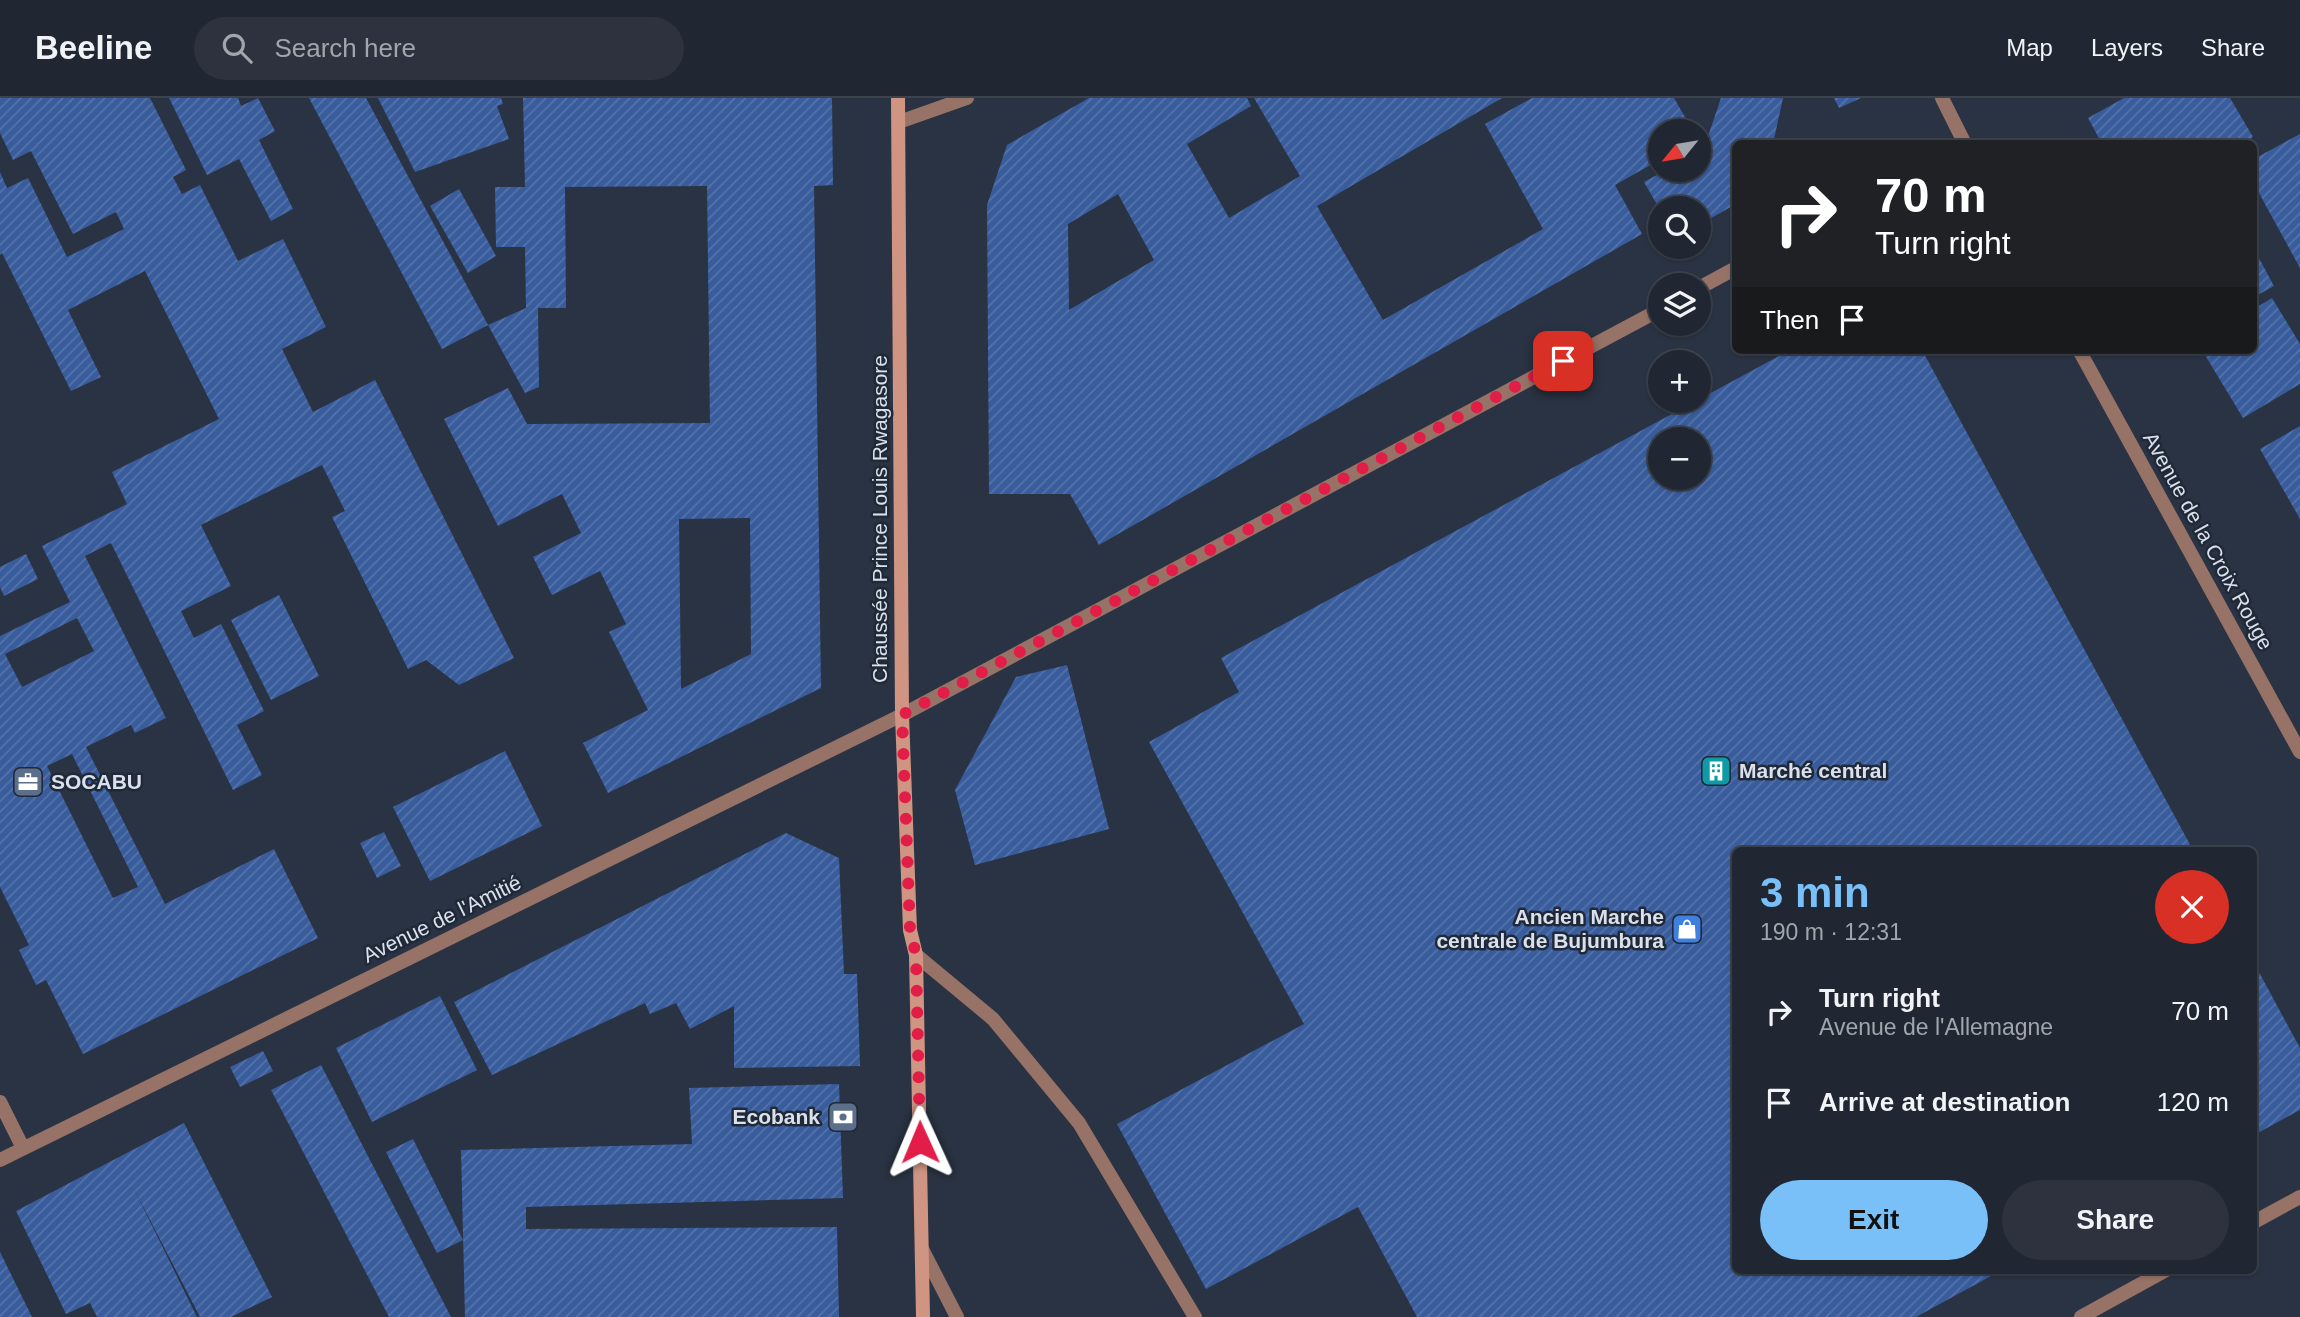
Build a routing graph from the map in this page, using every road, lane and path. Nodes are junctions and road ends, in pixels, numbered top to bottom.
1 (898, 98) edge
2 (967, 98) edge
3 (1941, 98) edge
4 (899, 122) junction
5 (1963, 140) edge
6 (1732, 270) edge
7 (1711, 282) edge
8 (1648, 316) edge
9 (2081, 354) edge
10 (902, 715) junction
11 (2298, 743) edge
12 (916, 955) junction
13 (0, 1102) edge
14 (23, 1148) junction
15 (0, 1160) edge
16 (2300, 1197) edge
17 (2257, 1220) edge
18 (922, 1249) junction
19 (2159, 1274) edge
20 (923, 1317) edge
21 (957, 1317) edge
22 (1195, 1317) edge
23 (2081, 1317) edge

1 - 4 street, Chaussée Prince Louis Rwagasore
2 - 4 street
3 - 5 street
4 - 10 street, Chaussée Prince Louis Rwagasore
6 - 7 street
8 - 10 street, Avenue de l'Amitié
9 - 11 street, Avenue de la Croix Rouge
10 - 12 street, Chaussée Prince Louis Rwagasore
10 - 14 street, Avenue de l'Amitié
12 - 18 street, Chaussée Prince Louis Rwagasore
12 - 22 street
13 - 14 street
14 - 15 street, Avenue de l'Amitié
16 - 17 street
18 - 20 street, Chaussée Prince Louis Rwagasore
18 - 21 street
19 - 23 street

